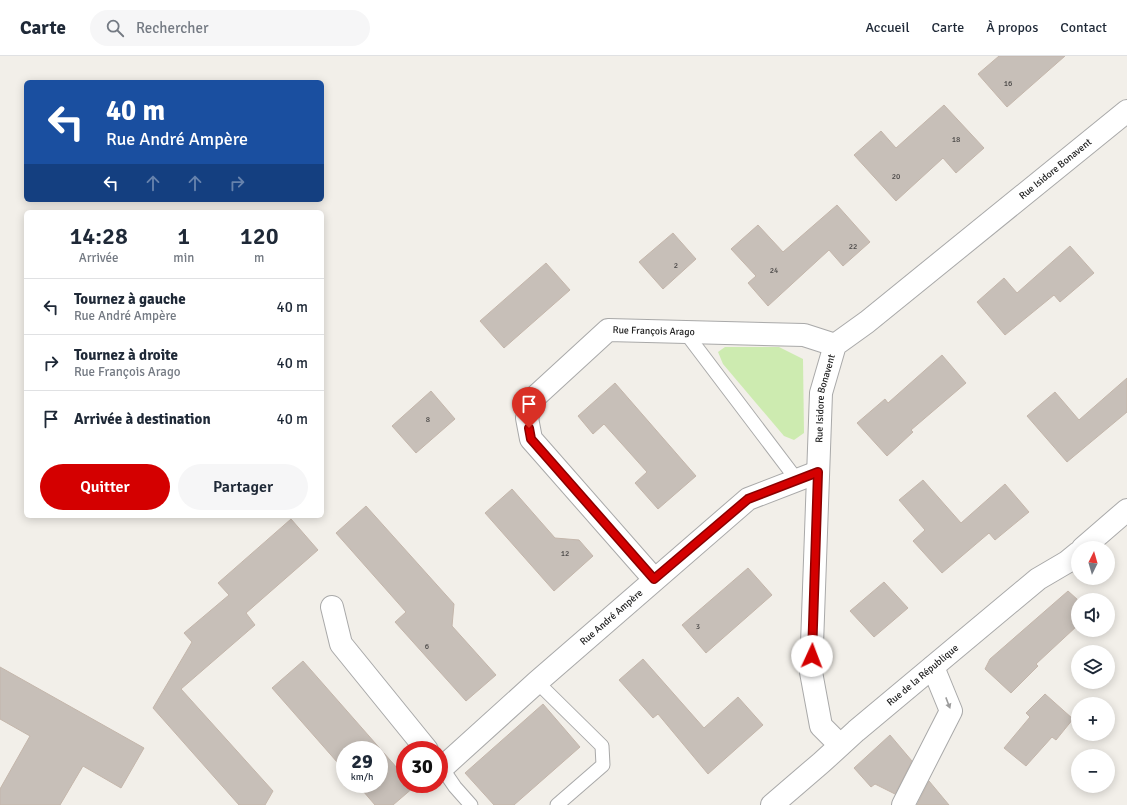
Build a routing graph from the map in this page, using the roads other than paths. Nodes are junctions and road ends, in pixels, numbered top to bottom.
1 (1127, 111) edge
2 (685, 332) junction
3 (836, 345) junction
4 (818, 472) junction
5 (797, 480) junction
6 (1127, 510) edge
7 (1091, 541) edge
8 (1071, 559) edge
9 (654, 579) junction
10 (332, 607) dead end
11 (933, 667) junction
12 (537, 682) junction
13 (420, 741) edge
14 (840, 745) junction
15 (448, 759) edge
16 (448, 777) edge
17 (471, 805) edge
18 (558, 805) edge
19 (772, 805) edge
20 (903, 805) edge

1 - 3 street, Rue Isidore Bonavent
2 - 3 street, Rue François Arago
2 - 5 lane
2 - 9 street, Rue François Arago
3 - 4 street, Rue Isidore Bonavent
4 - 5 street, Rue André Ampère
4 - 14 street, Rue Isidore Bonavent
5 - 9 street, Rue André Ampère
6 - 7 street
8 - 11 street, Rue de la République
9 - 12 street, Rue André Ampère
10 - 13 street
11 - 14 street, Rue de la République
11 -> 20 street
12 - 15 street, Rue André Ampère
12 - 18 lane
14 - 19 street, Rue de la République
16 - 17 lane

